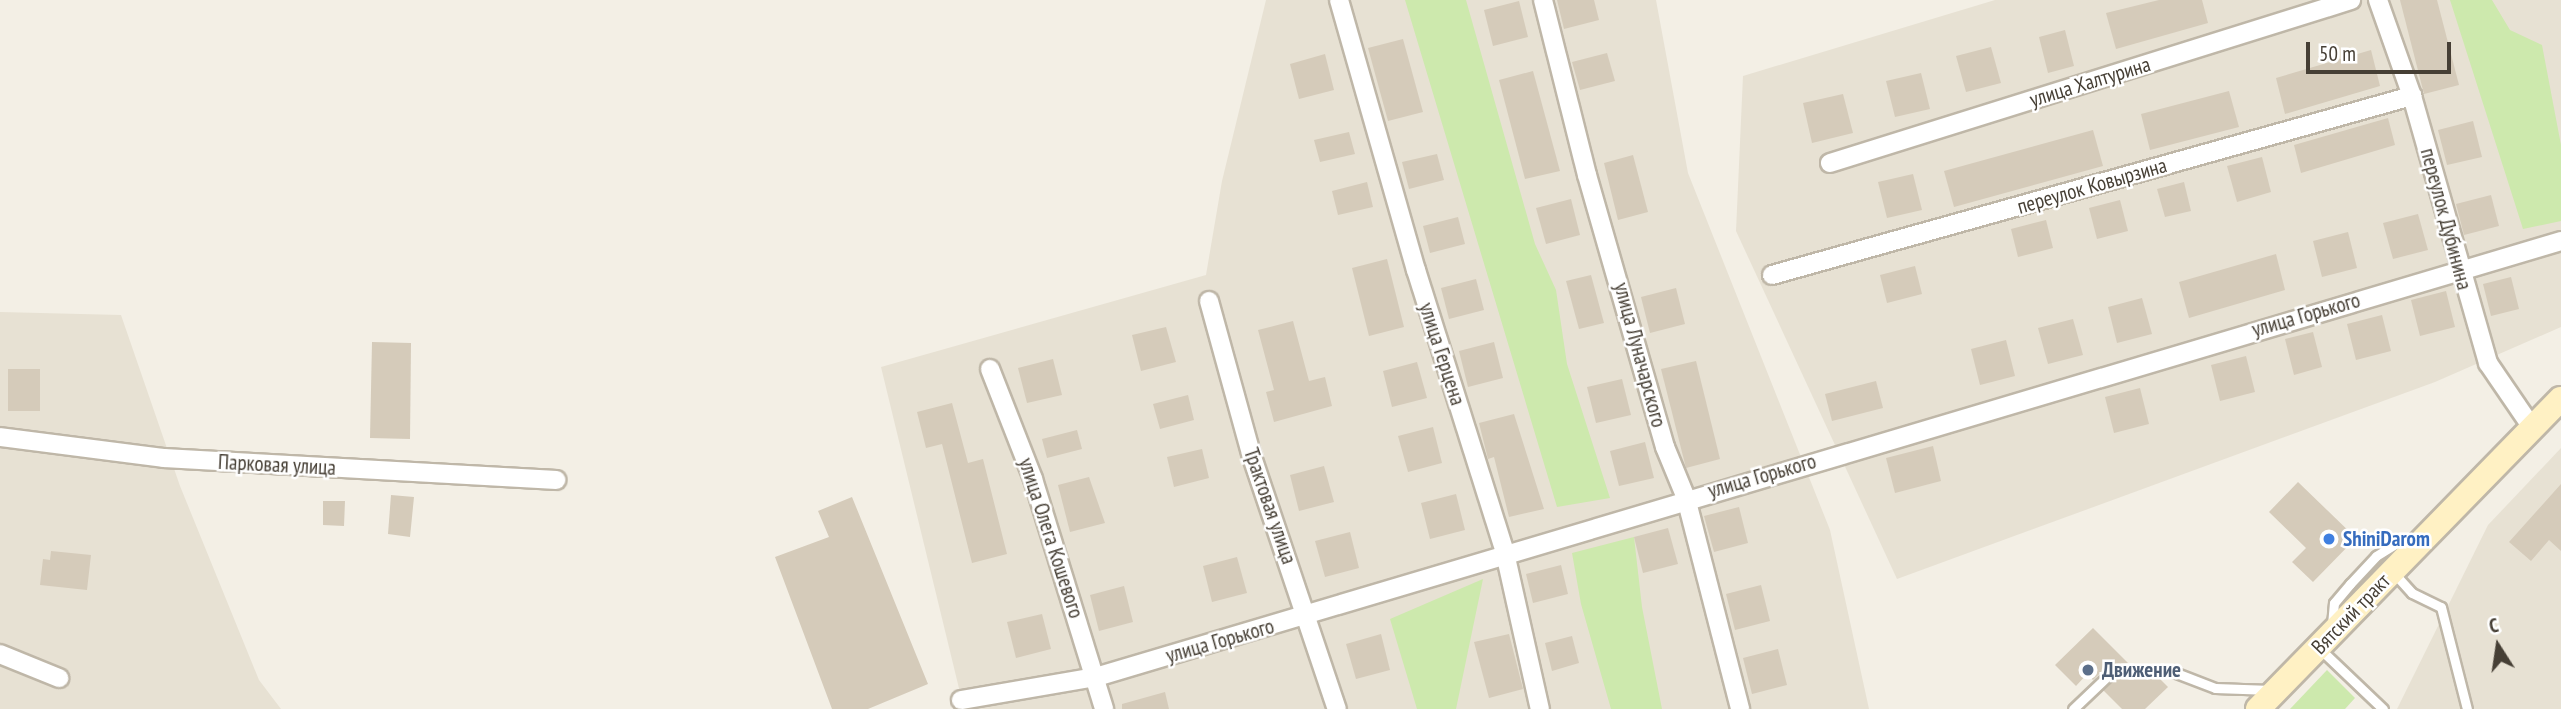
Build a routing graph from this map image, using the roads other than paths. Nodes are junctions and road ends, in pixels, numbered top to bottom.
1 (1339, 0) edge
2 (1543, 0) edge
3 (2351, 0) edge
4 (2378, 0) edge
5 (2412, 96) junction
6 (1830, 163) dead end
7 (2561, 241) edge
8 (2458, 270) junction
9 (1772, 275) dead end
10 (1209, 301) dead end
11 (990, 369) dead end
12 (2561, 399) edge
13 (2533, 429) junction
14 (0, 437) edge
15 (556, 480) dead end
16 (1686, 498) junction
17 (2429, 534) junction
18 (1505, 553) junction
19 (2392, 572) junction
20 (1307, 616) junction
21 (2325, 641) junction
22 (0, 654) edge
23 (1096, 677) junction
24 (59, 678) dead end
25 (2276, 691) junction
26 (961, 700) dead end
27 (1104, 709) edge
28 (1337, 709) edge
29 (1539, 709) edge
30 (1740, 709) edge
31 (2073, 709) edge
32 (2258, 709) edge
33 (2383, 709) edge
34 (2467, 709) edge

1 - 18 street, улица Герцена
2 - 16 street, улица Луначарского
3 - 6 street, улица Халтурина
4 - 5 street, переулок Дубинина
5 - 8 street, переулок Дубинина
5 - 9 street, переулок Ковырзина
7 - 8 street, улица Горького
8 - 13 street, переулок Дубинина
8 - 16 street, улица Горького
10 - 20 street, Трактовая улица
11 - 23 street, улица Олега Кошевого
12 - 13 main road, Вятский тракт
13 - 17 main road, Вятский тракт
14 - 15 street, Парковая улица
16 - 18 street, улица Горького
16 - 30 street, улица Луначарского
17 - 19 main road, Вятский тракт
17 - 21 lane
18 - 20 street, улица Горького
18 - 29 street, улица Герцена
19 - 21 main road, Вятский тракт
19 - 34 lane
20 - 23 street, улица Горького
20 - 28 street, Трактовая улица
21 - 25 main road, Вятский тракт
21 - 33 lane
22 - 24 street
23 - 26 street, улица Горького
23 - 27 street, улица Олега Кошевого
25 - 31 lane
25 - 32 main road, Вятский тракт

